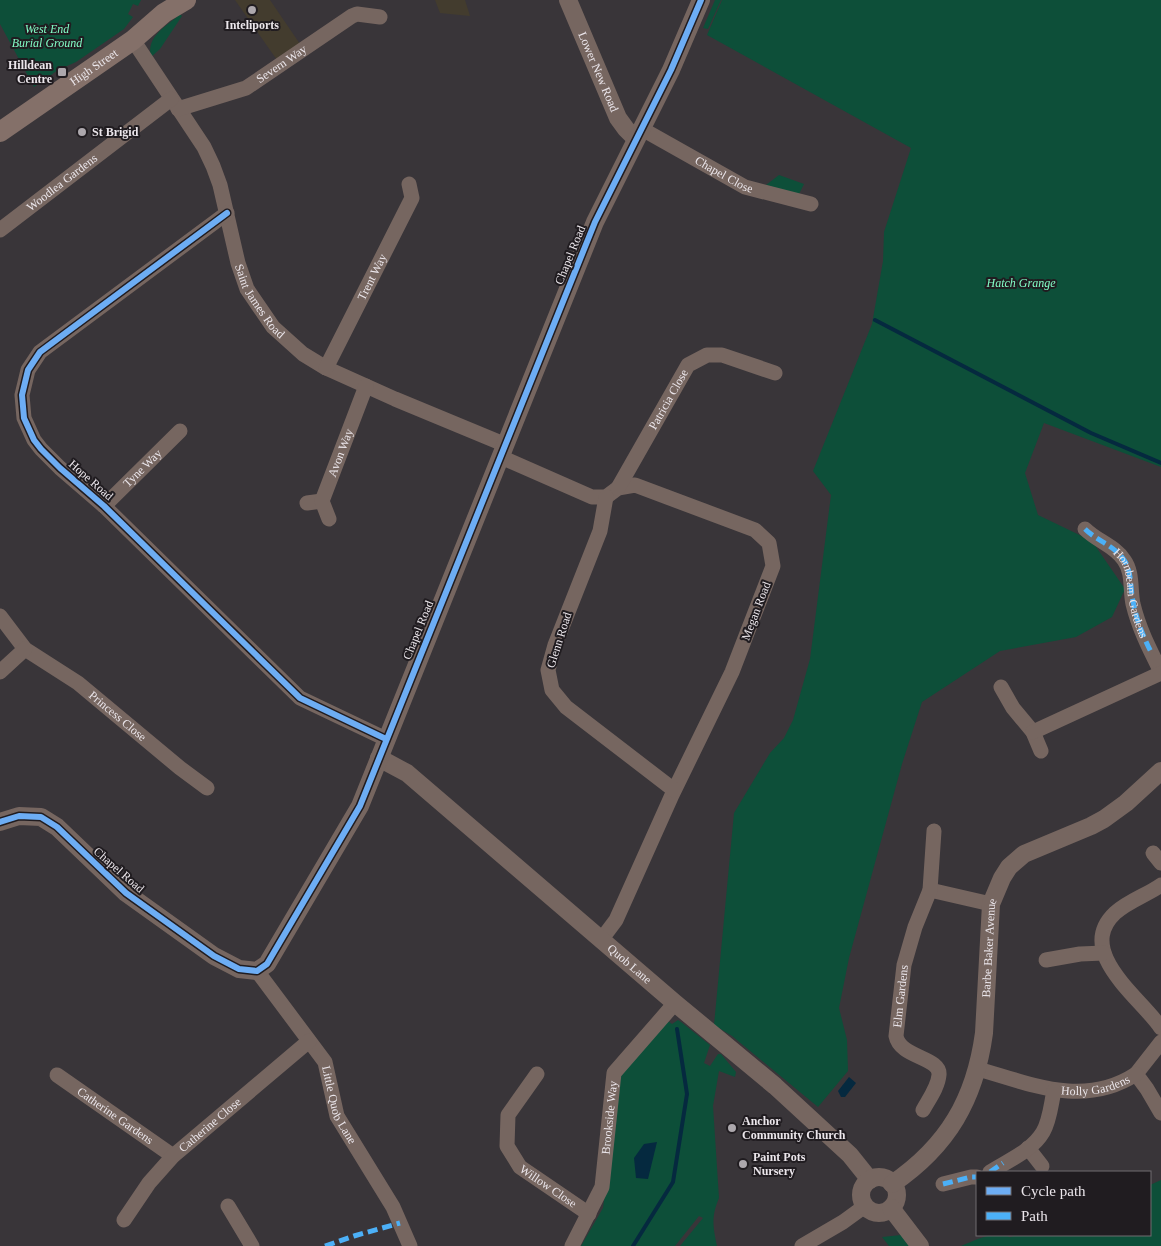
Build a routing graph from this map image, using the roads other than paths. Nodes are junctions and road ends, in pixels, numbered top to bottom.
1 (186, 0) edge
2 (568, 0) edge
3 (701, 0) edge
4 (161, 7) edge
5 (380, 17) dead end
6 (133, 40) junction
7 (174, 104) junction
8 (0, 132) edge
9 (639, 134) junction
10 (409, 184) dead end
11 (811, 204) dead end
12 (227, 213) junction
13 (0, 230) edge
14 (326, 368) junction
15 (775, 374) dead end
16 (366, 386) junction
17 (180, 431) dead end
18 (503, 451) junction
19 (612, 493) junction
20 (104, 506) junction
21 (329, 519) dead end
22 (1085, 529) dead end
23 (0, 616) edge
24 (25, 649) junction
25 (0, 672) edge
26 (1161, 672) edge
27 (1001, 687) dead end
28 (1034, 732) junction
29 (386, 739) junction
30 (1041, 751) dead end
31 (379, 758) junction
32 (1161, 771) edge
33 (207, 788) dead end
34 (674, 790) junction
35 (0, 822) edge
36 (934, 831) dead end
37 (1161, 885) edge
38 (930, 890) junction
39 (991, 904) junction
40 (602, 940) junction
41 (1104, 953) junction
42 (1046, 960) dead end
43 (257, 971) junction
44 (675, 1003) junction
45 (1161, 1028) edge
46 (309, 1041) junction
47 (1161, 1042) edge
48 (978, 1069) junction
49 (537, 1074) dead end
50 (1136, 1074) junction
51 (58, 1075) dead end
52 (1054, 1091) junction
53 (923, 1110) dead end
54 (1161, 1113) edge
55 (1028, 1148) junction
56 (173, 1156) junction
57 (1042, 1166) dead end
58 (992, 1171) edge
59 (976, 1177) edge
60 (870, 1180) junction
61 (892, 1184) junction
62 (943, 1184) dead end
63 (228, 1206) dead end
64 (865, 1206) junction
65 (891, 1208) junction
66 (589, 1214) junction
67 (124, 1220) dead end
68 (252, 1246) edge
69 (410, 1246) edge
70 (572, 1246) edge
71 (802, 1246) edge
72 (920, 1246) edge

1 - 4 main road, High Street
2 - 9 street, Lower New Road
3 - 9 street, Chapel Road
4 - 6 main road, High Street
5 - 7 street, Severn Way
6 - 7 street, Saint James Road
6 - 8 main road, High Street
7 - 12 street, Saint James Road
7 - 13 street, Woodlea Gardens
9 - 11 street, Chapel Close
9 - 18 street, Chapel Road
10 - 14 street, Trent Way
12 - 14 street, Saint James Road
12 - 20 street, Hope Road
14 - 16 street, Saint James Road
15 - 19 street, Patricia Close
16 - 18 street, Saint James Road
16 - 21 street, Avon Way
17 - 20 street, Tyne Way
18 - 19 street, Megan Road
18 - 29 street, Chapel Road
19 - 34 street, Glenn Road
19 - 34 street, Megan Road
20 - 29 street, Hope Road
22 - 26 street, Hornbeam Gardens
23 - 24 street, Princess Close
24 - 25 street
24 - 33 street, Princess Close
26 - 28 street, Hornbeam Gardens
27 - 28 street
28 - 30 street
29 - 31 street, Chapel Road
31 - 40 street, Quob Lane
31 - 43 street, Chapel Road
32 - 39 street, Barbe Baker Avenue
34 - 40 street, Megan Road
35 - 43 street, Chapel Road
36 - 38 street, Elm Gardens
37 - 41 street
38 - 39 street
38 - 53 street, Elm Gardens
39 - 48 street, Barbe Baker Avenue
40 - 44 street, Quob Lane
41 - 42 street
41 - 45 street
43 - 46 street, Little Quob Lane
44 - 60 street, Quob Lane
44 - 66 street, Brookside Way
46 - 56 street, Catherine Close
46 - 69 street, Little Quob Lane
47 - 50 street, Holly Gardens
48 - 52 street, Holly Gardens
48 - 61 street, Barbe Baker Avenue
49 - 66 street, Willow Close
50 - 52 street, Holly Gardens
50 - 54 street, Holly Gardens
51 - 56 street, Catherine Gardens
52 - 55 street, Holly Gardens
55 - 57 street
55 - 58 street, Holly Gardens
56 - 67 street, Catherine Close
59 - 62 street
60 - 61 street
60 - 64 street
61 - 65 street
63 - 68 street
64 - 65 street
64 - 71 street
65 - 72 street
66 - 70 street, Brookside Way

